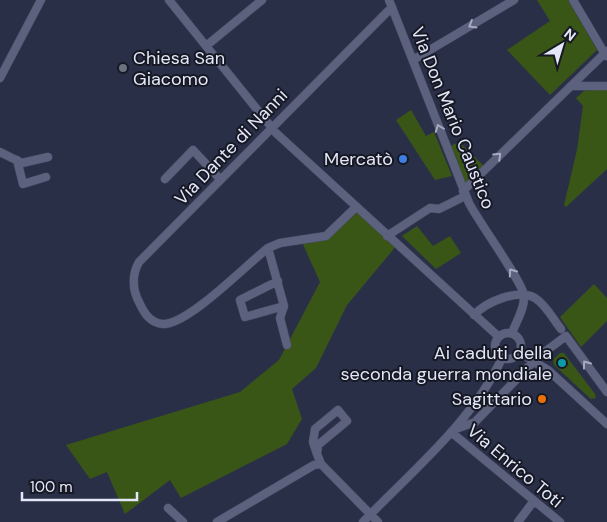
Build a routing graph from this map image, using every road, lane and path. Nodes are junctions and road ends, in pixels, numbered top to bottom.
1 (41, 0) edge
2 (170, 0) edge
3 (262, 0) edge
4 (573, 0) edge
5 (509, 1) edge
6 (391, 3) edge
7 (206, 46) junction
8 (606, 54) edge
9 (413, 60) junction
10 (0, 78) edge
11 (571, 86) junction
12 (607, 86) edge
13 (271, 127) junction
14 (0, 152) edge
15 (48, 157) dead end
16 (17, 160) junction
17 (46, 177) dead end
18 (165, 179) dead end
19 (220, 179) junction
20 (464, 193) junction
21 (356, 207) junction
22 (388, 236) junction
23 (268, 248) junction
24 (278, 281) junction
25 (524, 296) junction
26 (284, 306) junction
27 (474, 315) junction
28 (560, 329) dead end
29 (512, 333) junction
30 (499, 337) junction
31 (287, 345) dead end
32 (520, 353) junction
33 (502, 358) junction
34 (535, 361) junction
35 (607, 392) edge
36 (607, 424) edge
37 (452, 431) junction
38 (316, 454) junction
39 (321, 464) junction
40 (533, 502) junction
41 (168, 508) dead end
42 (371, 514) junction
43 (183, 522) edge
44 (218, 522) edge
45 (363, 522) edge
46 (378, 522) edge
47 (518, 522) edge
48 (560, 522) edge

1 - 10 street
2 - 7 street
3 - 7 street
4 - 8 street
5 -> 9 street
6 - 9 street, Via Don Mario Caustico
6 - 13 street, Via Dante di Nanni
7 - 13 street
8 - 11 street
20 -> 9 street, Via Don Mario Caustico
11 - 12 street
20 -> 11 street
13 - 19 street, Via Dante di Nanni
13 - 21 street
14 - 16 street
15 - 16 street
16 - 17 street
18 - 19 street
19 - 23 street, Via Dante di Nanni
20 - 22 street
25 -> 20 street, Via Don Mario Caustico
21 - 22 street
21 - 23 street
22 - 27 street
23 - 24 street
24 - 26 street
24 - 26 street
25 - 27 street
25 - 28 street
25 - 29 street
26 - 31 street
27 - 30 street
29 - 30 street
29 - 32 street
30 - 33 street
32 - 33 street
32 - 34 street
33 - 37 street
35 -> 34 street
34 - 36 street
34 - 37 street
37 - 40 street, Via Enrico Toti
37 - 42 street
38 - 38 street
38 - 39 street
39 - 42 street
39 - 44 street
40 - 47 street
40 - 48 street, Via Enrico Toti
41 - 43 street
42 - 45 street
42 - 46 street

